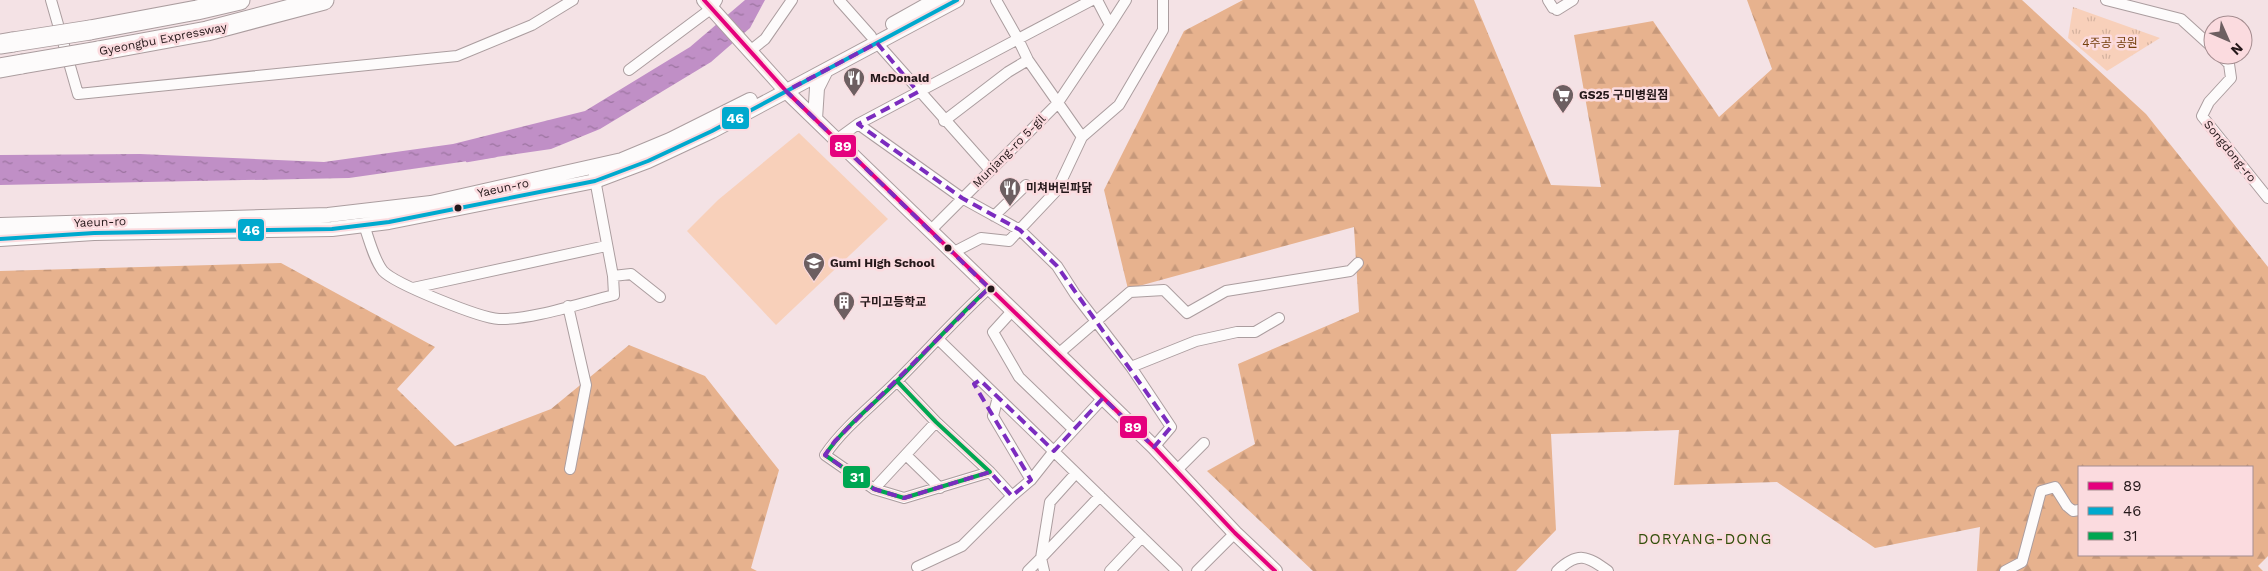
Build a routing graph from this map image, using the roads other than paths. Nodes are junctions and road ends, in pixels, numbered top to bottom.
1 (51, 0) edge
2 (240, 0) edge
3 (324, 0) edge
4 (574, 0) edge
5 (792, 0) edge
6 (840, 0) edge
7 (936, 0) edge
8 (957, 0) edge
9 (996, 0) edge
10 (1081, 0) edge
11 (1092, 0) edge
12 (1097, 0) edge
13 (1126, 0) edge
14 (1163, 0) edge
15 (1573, 0) edge
16 (2106, 0) edge
17 (711, 3) edge
18 (1553, 6) edge
19 (1070, 10) junction
20 (1110, 25) junction
21 (1018, 39) junction
22 (2203, 39) edge
23 (874, 40) junction
24 (7, 43) edge
25 (750, 51) junction
26 (1028, 60) junction
27 (2229, 65) edge
28 (0, 68) edge
29 (629, 70) dead end
30 (827, 70) junction
31 (783, 88) junction
32 (918, 92) junction
33 (1057, 104) junction
34 (815, 119) junction
35 (944, 121) junction
36 (858, 124) junction
37 (1082, 137) junction
38 (836, 140) junction
39 (990, 170) junction
40 (594, 175) junction
41 (1026, 185) dead end
42 (962, 198) junction
43 (2268, 198) edge
44 (994, 216) junction
45 (0, 225) edge
46 (364, 225) junction
47 (931, 230) junction
48 (1020, 230) junction
49 (0, 239) edge
50 (606, 246) junction
51 (954, 252) junction
52 (1358, 263) dead end
53 (613, 276) junction
54 (413, 288) junction
55 (989, 288) junction
56 (660, 297) dead end
57 (568, 306) junction
58 (1013, 310) junction
59 (1279, 318) dead end
60 (1095, 322) junction
61 (938, 339) junction
62 (1057, 354) junction
63 (1131, 367) junction
64 (897, 381) junction
65 (998, 397) junction
66 (1103, 398) junction
67 (936, 422) junction
68 (1073, 429) junction
69 (1204, 443) dead end
70 (1154, 448) junction
71 (1054, 451) junction
72 (906, 455) junction
73 (570, 469) dead end
74 (1176, 471) junction
75 (990, 472) junction
76 (1076, 473) junction
77 (1031, 480) junction
78 (940, 488) junction
79 (874, 490) junction
80 (1012, 496) junction
81 (1100, 496) junction
82 (2078, 510) edge
83 (1235, 533) junction
84 (1142, 537) junction
85 (1041, 558) junction
86 (917, 567) dead end
87 (1028, 571) edge
88 (1044, 571) edge
89 (1110, 571) edge
90 (1177, 571) edge
91 (1197, 571) edge
92 (1275, 571) edge
93 (1557, 571) edge
94 (1608, 571) edge
95 (2005, 571) edge

1 - 4 street
2 - 24 highway, Gyeongbu Expressway, bridge
3 - 28 highway, Gyeongbu Expressway, bridge
5 - 25 street
6 - 23 street
7 - 23 street, Yaeun-ro
8 - 23 street, Yaeun-ro
9 - 21 street
10 - 19 street
11 - 19 street
12 - 20 street
13 - 20 street, Munjang-ro 5-gil
14 - 37 street
15 - 18 street
16 - 22 street
17 - 25 street
17 - 29 street
19 - 21 street
20 - 33 street, Munjang-ro 5-gil
21 - 26 street
21 - 32 street
23 - 30 street, Yaeun-ro
23 - 31 street, Yaeun-ro
23 - 32 street
25 - 31 street
26 - 33 street
26 - 35 street
27 - 43 street, Songdong-ro
30 - 31 street, Yaeun-ro
30 - 34 street
31 - 34 street
31 - 40 street, Yaeun-ro
32 - 35 street
32 - 36 street
33 - 37 street
33 - 39 street, Munjang-ro 5-gil
34 - 38 street
35 - 39 street
36 - 38 street
36 - 42 street
37 - 48 street
38 - 47 street
39 - 42 street, Munjang-ro 5-gil
40 - 45 street, Yaeun-ro
40 - 46 street, Yaeun-ro
40 - 50 street
41 - 44 street
42 - 44 street
42 - 47 street, Munjang-ro 5-gil
44 - 48 street
46 - 49 street, Yaeun-ro
46 - 54 street
47 - 51 street
48 - 51 street
48 - 60 street
50 - 53 street
50 - 54 street
51 - 55 street
52 - 60 street
53 - 56 street
53 - 57 street
54 - 57 street
55 - 58 street
55 - 61 street
57 - 73 street
58 - 62 street
58 - 68 street
59 - 63 street
60 - 62 street
60 - 63 street
61 - 64 street
61 - 65 street
62 - 66 street
63 - 70 street
64 - 67 street
64 - 79 street
65 - 71 street
65 - 77 street
66 - 68 street
66 - 70 street
67 - 72 street
67 - 75 street
68 - 71 street
69 - 74 street
70 - 74 street
71 - 76 street
71 - 77 street
72 - 78 street
72 - 79 street
74 - 83 street
75 - 78 street
75 - 80 street
76 - 81 street
76 - 85 street
77 - 80 street
78 - 79 street
80 - 86 street
81 - 84 street
81 - 85 street
82 - 95 street
83 - 91 street
83 - 92 street
84 - 89 street
84 - 90 street
85 - 87 street
85 - 88 street
93 - 94 street

